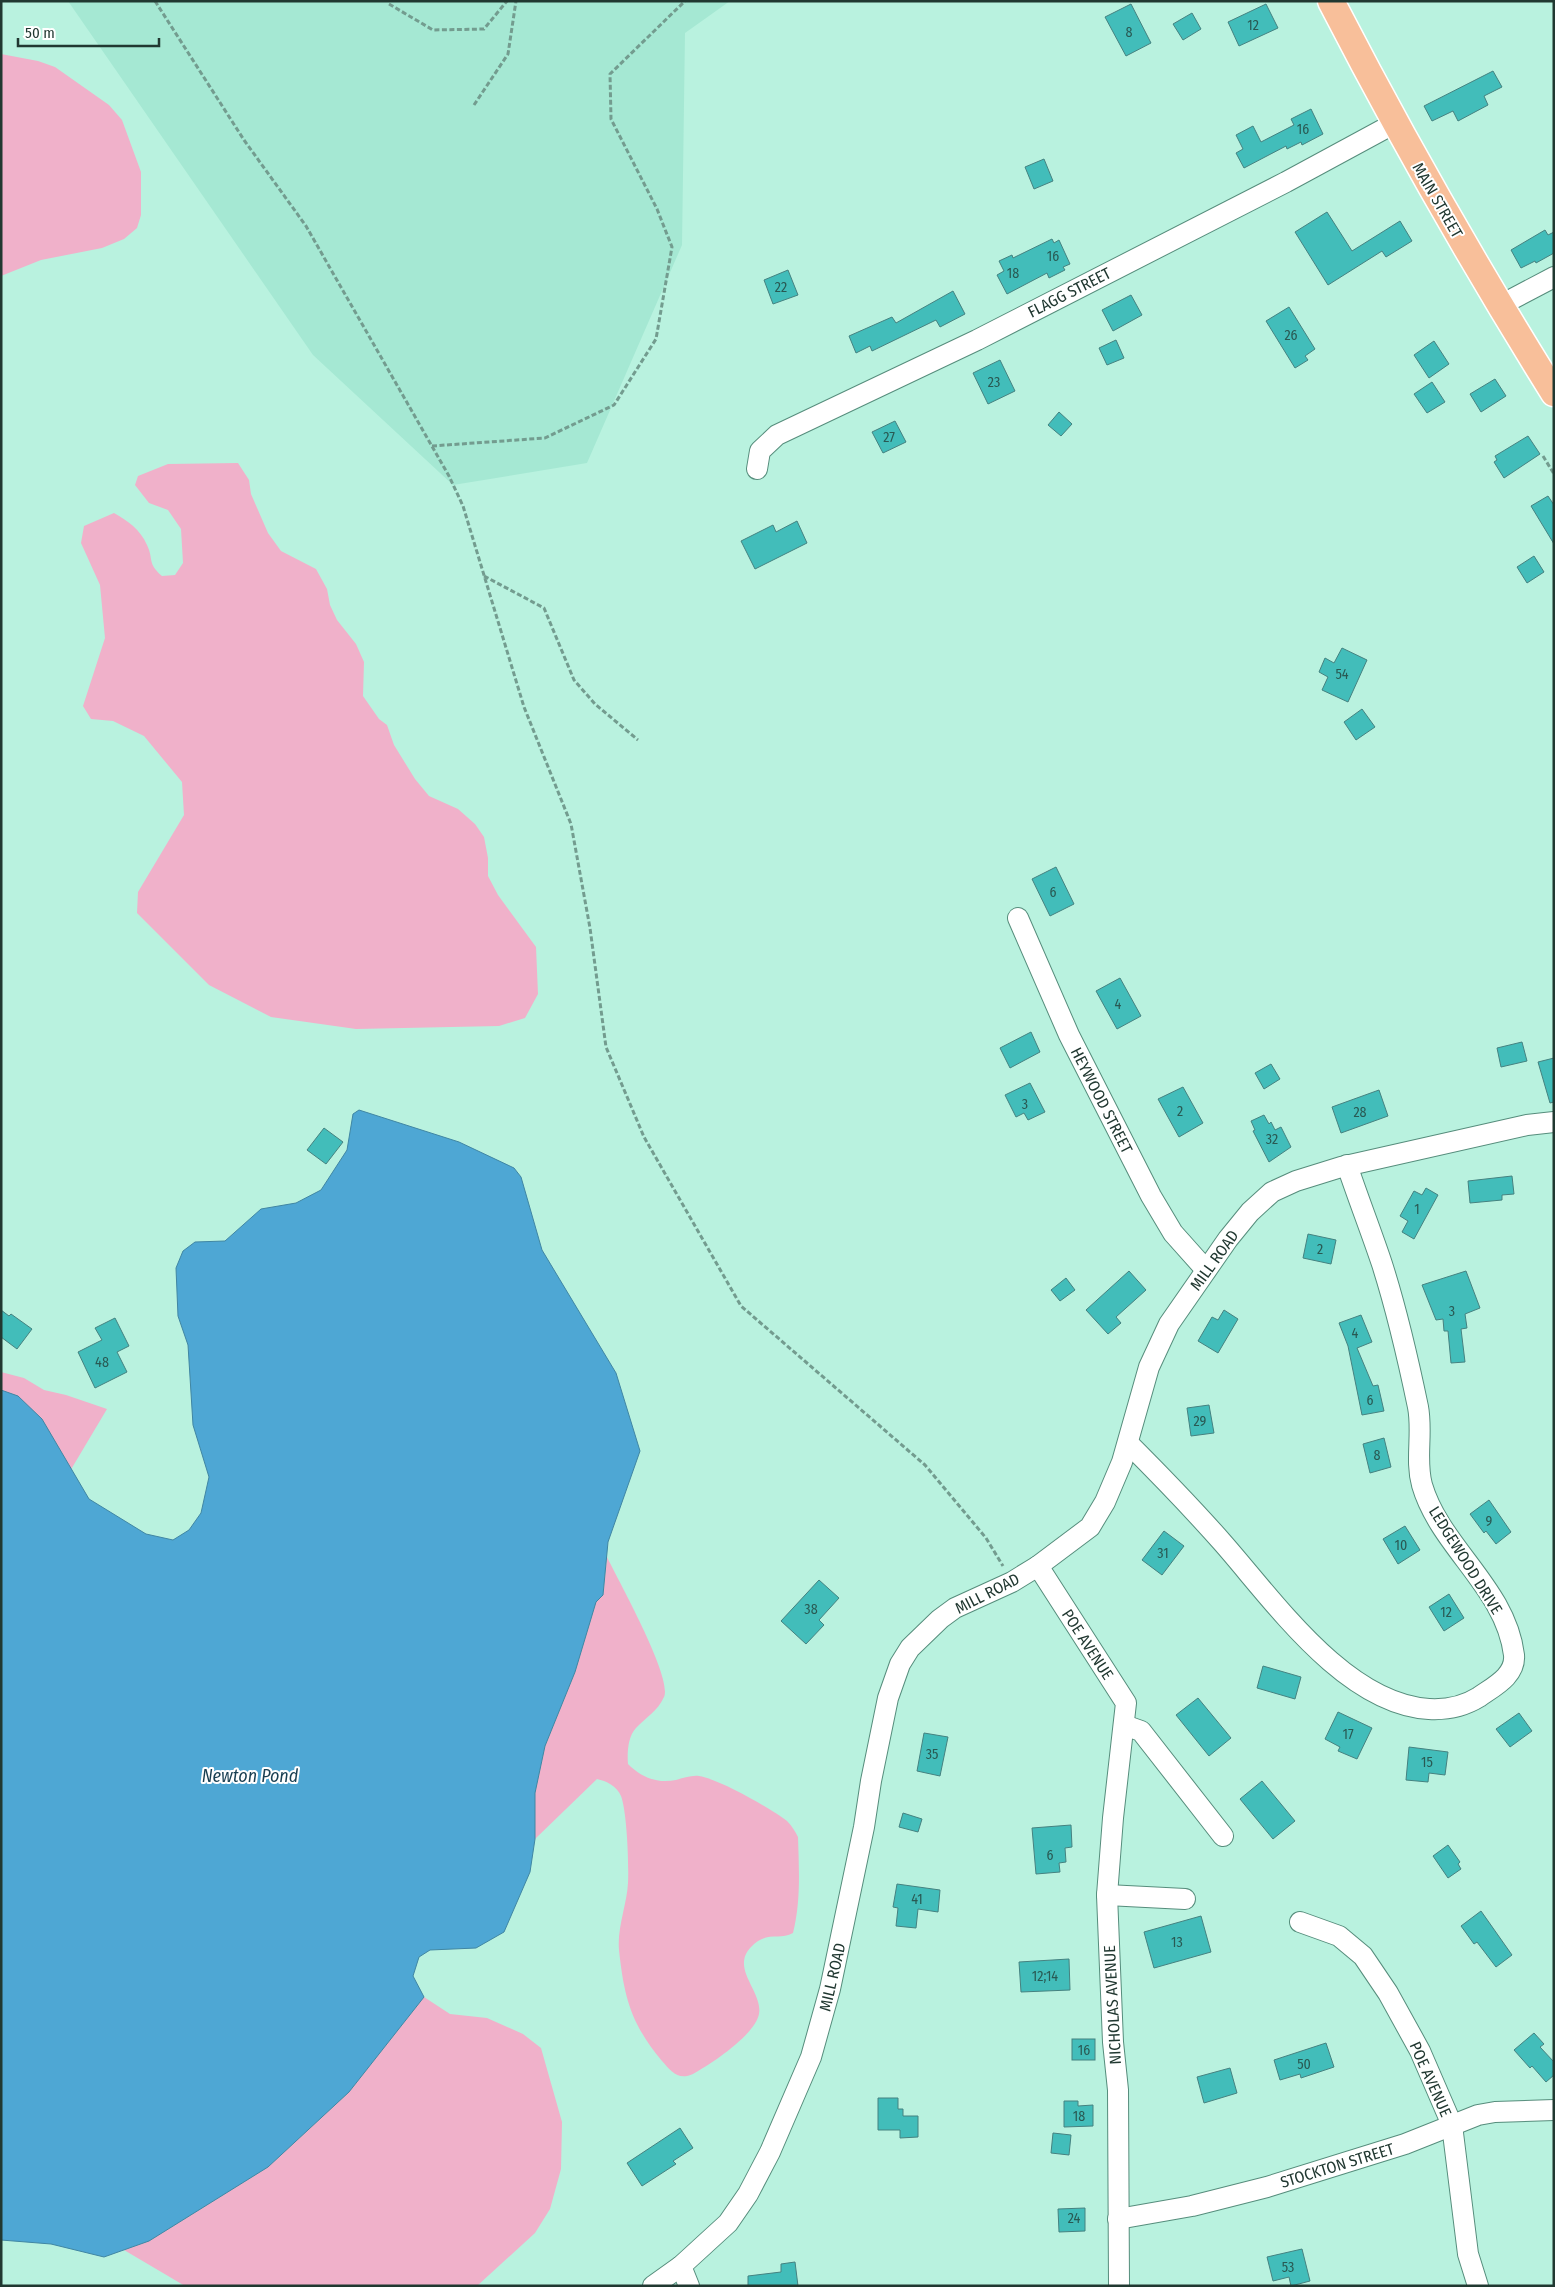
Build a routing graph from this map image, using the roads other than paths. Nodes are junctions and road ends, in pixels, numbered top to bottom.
1 (1331, 1) edge
2 (1395, 123) junction
3 (1554, 277) edge
4 (1499, 306) junction
5 (1554, 393) edge
6 (757, 469) dead end
7 (1018, 918) dead end
8 (1554, 1122) edge
9 (1346, 1165) junction
10 (1206, 1270) junction
11 (1128, 1443) junction
12 (1038, 1566) junction
13 (1124, 1725) junction
14 (1223, 1836) dead end
15 (1107, 1895) junction
16 (1185, 1899) dead end
17 (1300, 1922) dead end
18 (1554, 2110) edge
19 (1452, 2125) junction
20 (1118, 2219) junction
21 (682, 2266) junction
22 (653, 2286) edge
23 (689, 2286) edge
24 (1119, 2286) edge
25 (1478, 2286) edge

1 - 2 main road, MAIN STREET
2 - 4 main road, MAIN STREET
2 - 6 street, FLAGG STREET
3 - 4 street
4 - 5 main road, MAIN STREET
7 - 10 street, HEYWOOD STREET
8 - 9 street, MILL ROAD
9 - 10 street, MILL ROAD
9 - 11 street, LEDGEWOOD DRIVE
10 - 11 street, MILL ROAD
11 - 12 street, MILL ROAD
12 - 13 street, POE AVENUE
12 - 21 street, MILL ROAD
13 - 14 street
13 - 15 street, NICHOLAS AVENUE
15 - 16 street
15 - 20 street, NICHOLAS AVENUE
17 - 19 street, POE AVENUE
18 - 19 street, STOCKTON STREET
19 - 20 street, STOCKTON STREET
19 - 25 street, POE AVENUE
20 - 24 street, NICHOLAS AVENUE
21 - 22 street, MILL ROAD
21 - 23 street

